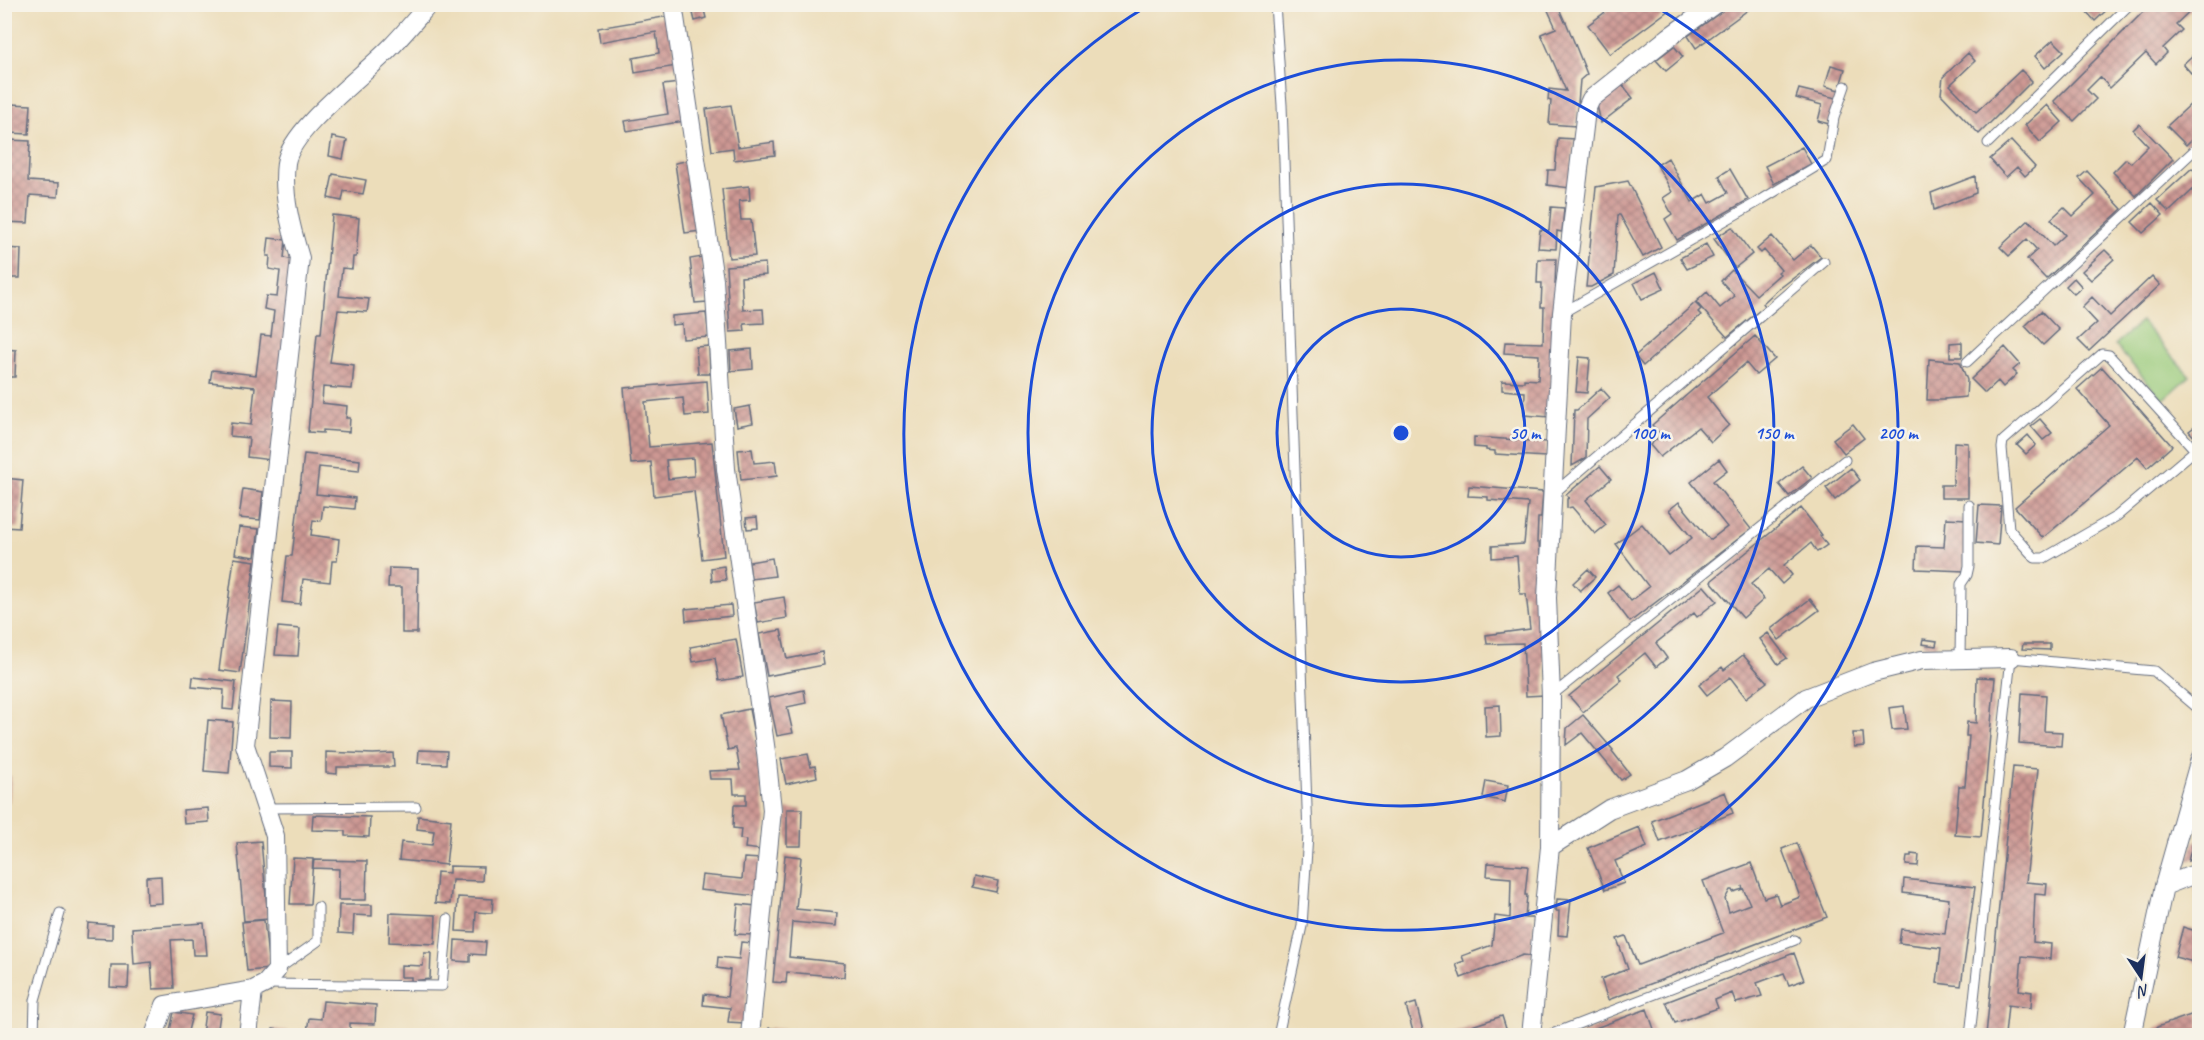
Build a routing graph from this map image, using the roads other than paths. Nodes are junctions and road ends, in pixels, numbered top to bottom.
1 (429, 4) edge
2 (673, 4) edge
3 (1275, 4) edge
4 (1715, 4) edge
5 (2130, 4) edge
6 (1845, 86) dead end
7 (1988, 143) dead end
8 (2199, 145) edge
9 (1824, 262) dead end
10 (1562, 313) junction
11 (1966, 362) dead end
12 (2197, 448) edge
13 (1845, 460) dead end
14 (1552, 496) junction
15 (1969, 505) dead end
16 (1960, 658) junction
17 (2011, 658) junction
18 (1551, 696) junction
19 (2199, 710) edge
20 (2199, 759) edge
21 (416, 807) dead end
22 (266, 808) junction
23 (1550, 847) junction
24 (2199, 872) edge
25 (2164, 886) junction
26 (318, 907) dead end
27 (60, 913) dead end
28 (448, 919) dead end
29 (1795, 940) dead end
30 (265, 981) junction
31 (34, 1035) edge
32 (154, 1035) edge
33 (248, 1035) edge
34 (750, 1035) edge
35 (1278, 1035) edge
36 (1531, 1035) edge
37 (1547, 1035) edge
38 (1970, 1035) edge
39 (2132, 1035) edge

1 - 22 street
2 - 34 street
3 - 35 lane
4 - 10 street
5 - 7 lane
6 - 10 lane
8 - 11 lane
9 - 14 lane
10 - 14 street
12 - 12 lane
13 - 18 lane
14 - 18 street
15 - 16 lane
16 - 17 street
16 - 23 street
17 - 19 lane
17 - 38 lane
18 - 23 street
20 - 25 street
21 - 22 lane
22 - 30 street
23 - 36 street
24 - 25 street
25 - 39 street
26 - 30 lane
27 - 31 lane
28 - 30 lane
29 - 37 lane
30 - 32 street
30 - 33 street

